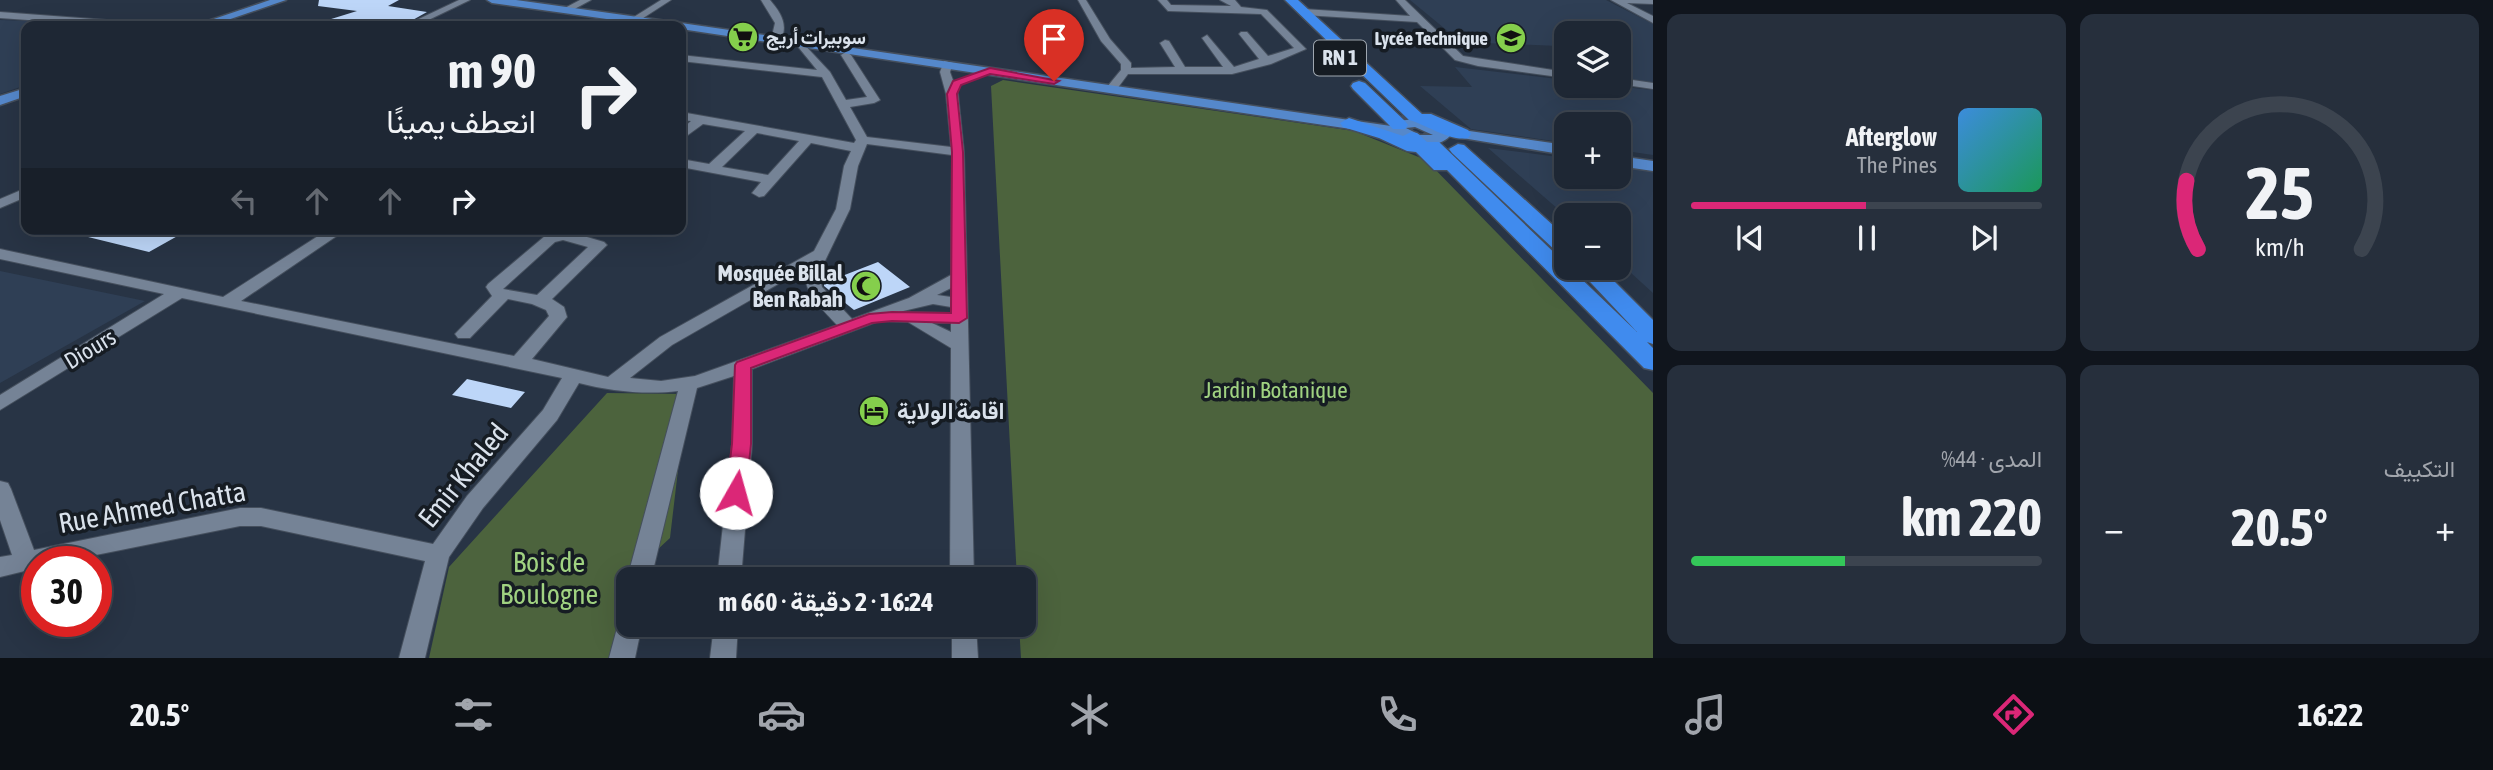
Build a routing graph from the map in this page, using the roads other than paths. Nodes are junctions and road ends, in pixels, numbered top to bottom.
1 (281, 0) edge
2 (296, 0) edge
3 (466, 0) edge
4 (492, 0) edge
5 (587, 0) edge
6 (667, 0) edge
7 (765, 0) edge
8 (1082, 0) edge
9 (1224, 0) edge
10 (1279, 0) edge
11 (1291, 0) edge
12 (1401, 0) edge
13 (1616, 0) edge
14 (1653, 1) edge
15 (1167, 8) edge
16 (1238, 9) junction
17 (566, 10) junction
18 (0, 16) edge
19 (1305, 19) junction
20 (1421, 19) junction
21 (634, 20) junction
22 (1653, 20) edge
23 (56, 21) edge
24 (74, 21) edge
25 (215, 21) edge
26 (230, 21) edge
27 (420, 21) edge
28 (640, 21) edge
29 (686, 27) edge
30 (1244, 34) dead end
31 (1207, 38) dead end
32 (776, 40) junction
33 (800, 43) junction
34 (1165, 43) dead end
35 (686, 58) edge
36 (1267, 62) junction
37 (838, 63) junction
38 (968, 67) junction
39 (990, 71) junction
40 (1125, 71) junction
41 (1232, 71) junction
42 (1182, 72) junction
43 (1554, 73) edge
44 (950, 76) junction
45 (1631, 83) edge
46 (1653, 86) edge
47 (1113, 87) junction
48 (21, 88) edge
49 (21, 94) edge
50 (0, 96) edge
51 (0, 102) edge
52 (843, 104) junction
53 (1384, 111) junction
54 (686, 117) edge
55 (701, 120) junction
56 (1357, 122) junction
57 (754, 129) junction
58 (686, 132) edge
59 (1430, 134) junction
60 (808, 139) junction
61 (860, 144) junction
62 (1554, 150) edge
63 (958, 152) junction
64 (1631, 161) edge
65 (686, 164) edge
66 (1653, 164) edge
67 (712, 169) junction
68 (771, 180) junction
69 (759, 193) dead end
70 (21, 194) edge
71 (0, 204) edge
72 (331, 235) edge
73 (1554, 238) edge
74 (1554, 250) edge
75 (820, 254) junction
76 (2, 256) edge
77 (958, 278) junction
78 (1585, 280) edge
79 (1601, 280) edge
80 (180, 292) junction
81 (504, 294) junction
82 (229, 301) junction
83 (540, 301) junction
84 (898, 310) junction
85 (959, 311) junction
86 (848, 326) junction
87 (464, 334) dead end
88 (1653, 336) edge
89 (1653, 345) edge
90 (960, 346) junction
91 (1653, 362) edge
92 (518, 363) junction
93 (743, 365) junction
94 (573, 376) junction
95 (605, 382) junction
96 (689, 384) junction
97 (0, 404) edge
98 (550, 415) junction
99 (0, 489) edge
100 (21, 546) edge
101 (96, 546) edge
102 (438, 554) junction
103 (21, 561) edge
104 (0, 567) edge
105 (642, 567) edge
106 (730, 567) edge
107 (962, 567) edge
108 (626, 637) edge
109 (725, 637) edge
110 (964, 637) edge
111 (412, 658) edge
112 (622, 658) edge
113 (723, 658) edge
114 (965, 658) edge

1 - 25 main road
2 - 26 main road
3 - 27 street
4 - 17 main road
5 - 17 street
6 - 21 street
7 - 32 street
8 - 40 street
9 - 16 street
10 - 19 highway, RN 1
11 - 19 highway, RN 1
12 - 20 street
13 - 14 street
13 - 22 street
15 - 16 street
16 - 36 street
17 - 21 main road
18 - 23 street
18 - 24 street
19 - 20 street
19 - 53 highway
19 - 59 highway, RN 1
19 - 59 highway, RN 1
20 - 43 street
21 - 28 main road
29 - 32 main road
30 - 36 street
31 - 41 street
32 - 33 main road
33 - 37 street
33 - 37 main road
34 - 42 street
35 - 37 street
36 - 41 street
37 - 44 main road
37 - 44 main road
37 - 52 street
37 - 52 street
38 - 39 main road
38 - 44 main road
38 - 47 main road
39 - 44 main road
39 - 56 main road
40 - 42 street
40 - 47 street
41 - 42 street
44 - 63 street
45 - 46 street
47 - 56 main road
48 - 50 main road
49 - 51 main road
52 - 61 street
53 - 56 highway
53 - 59 highway
54 - 55 street
55 - 57 street
55 - 58 street
56 - 59 main road
56 - 59 highway
57 - 60 street
57 - 67 street
59 - 62 main road
59 - 73 highway
59 - 74 highway, RN 1
59 - 91 highway, RN 1
60 - 61 street
60 - 68 street
61 - 63 street
61 - 75 street
63 - 77 street
64 - 66 main road
65 - 67 street
67 - 68 street
68 - 69 street
70 - 71 street
72 - 82 street
75 - 86 street
75 - 95 street
76 - 80 street
77 - 84 street
77 - 85 street
78 - 89 highway
79 - 88 highway
80 - 82 street
80 - 97 street, Diours
81 - 83 street
81 - 83 street
81 - 87 street
82 - 92 street
83 - 92 street
84 - 85 street
84 - 86 street
84 - 90 street
85 - 90 street
86 - 93 street
90 - 107 street
92 - 94 street
93 - 96 street
93 - 106 street
94 - 95 street
94 - 98 street
95 - 96 street
95 - 98 street
96 - 105 street
98 - 102 street, Emir Khaled
99 - 100 street
101 - 102 street, Rue Ahmed Chatta
102 - 111 street, Emir Khaled
103 - 104 street, Rue Ahmed Chatta
108 - 112 street
109 - 113 street
110 - 114 street

